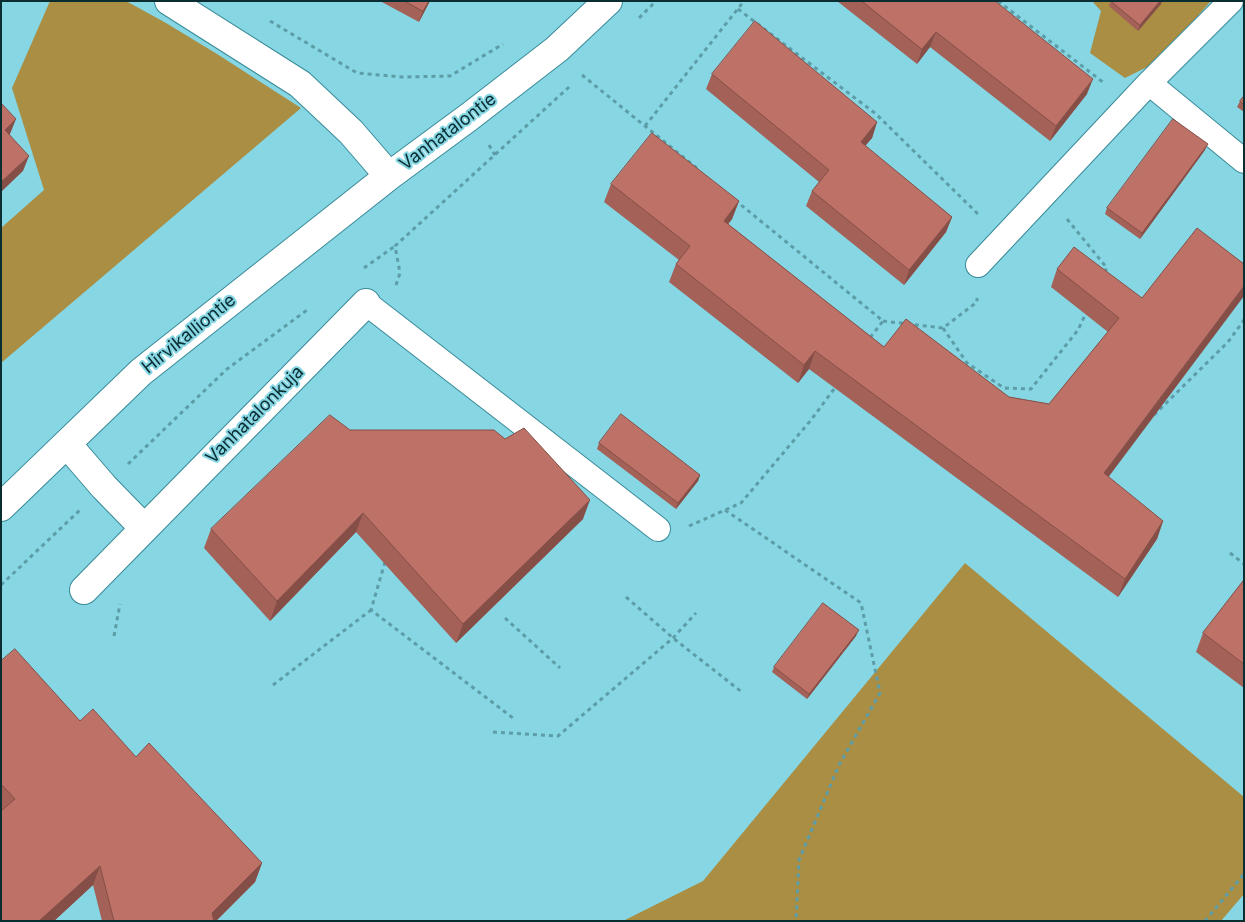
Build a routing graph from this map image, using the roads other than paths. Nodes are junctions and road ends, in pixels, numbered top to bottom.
1 (170, 1) edge
2 (608, 1) edge
3 (1231, 1) edge
4 (1149, 83) junction
5 (1244, 161) edge
6 (389, 176) junction
7 (978, 265) road end
8 (366, 303) joint
9 (67, 444) junction
10 (1, 507) edge
11 (144, 528) junction
12 (658, 529) dead end
13 (84, 590) dead end

1 - 6 street, Vanhatalontie
2 - 6 street, Vanhatalontie
3 - 4 lane
4 - 5 lane
4 - 7 lane
6 - 9 street, Hirvikalliontie
8 - 11 street, Vanhatalonkuja
8 - 12 lane
9 - 10 street, Hirvikalliontie
9 - 11 street
11 - 13 street, Vanhatalonkuja

